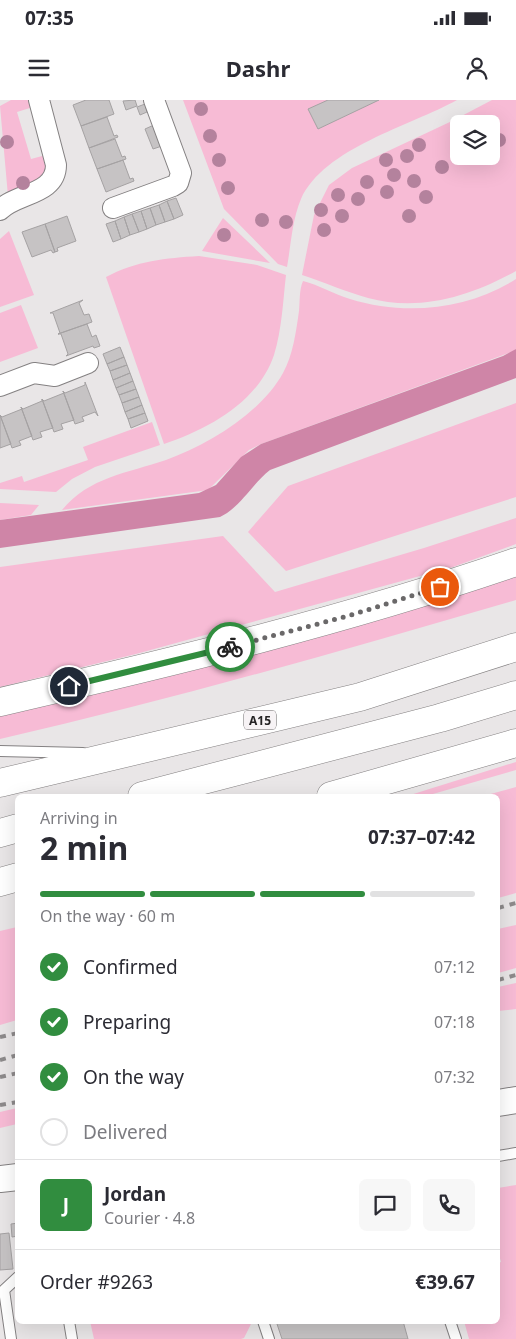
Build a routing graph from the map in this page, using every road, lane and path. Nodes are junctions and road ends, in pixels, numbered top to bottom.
1 (39, 100) edge
2 (154, 100) edge
3 (113, 208) dead end
4 (0, 210) edge
5 (88, 363) dead end
6 (0, 386) edge
7 (516, 562) edge
8 (516, 647) edge
9 (516, 695) edge
10 (0, 702) edge
11 (516, 743) edge
12 (0, 751) edge
13 (121, 753) junction
14 (0, 783) edge
15 (150, 794) edge
16 (338, 794) edge
17 (15, 829) edge
18 (0, 832) edge
19 (15, 878) edge
20 (0, 882) edge
21 (516, 1100) edge
22 (500, 1103) edge
23 (516, 1153) edge
24 (500, 1156) edge
25 (15, 1177) edge
26 (0, 1179) edge
27 (15, 1280) edge
28 (2, 1291) edge
29 (70, 1324) edge
30 (264, 1324) edge
31 (451, 1324) edge
32 (11, 1339) edge
33 (72, 1339) edge
34 (268, 1339) edge
35 (456, 1339) edge

1 - 4 street
2 - 3 street
5 - 6 street
7 - 10 highway
8 - 13 highway, A15
9 - 15 highway
11 - 16 highway
12 - 13 lane
13 - 14 highway, A15
17 - 18 highway
19 - 20 highway
21 - 22 street
23 - 24 lane
25 - 26 street
27 - 28 lane
28 - 32 lane
29 - 33 lane
30 - 34 lane
31 - 35 lane

